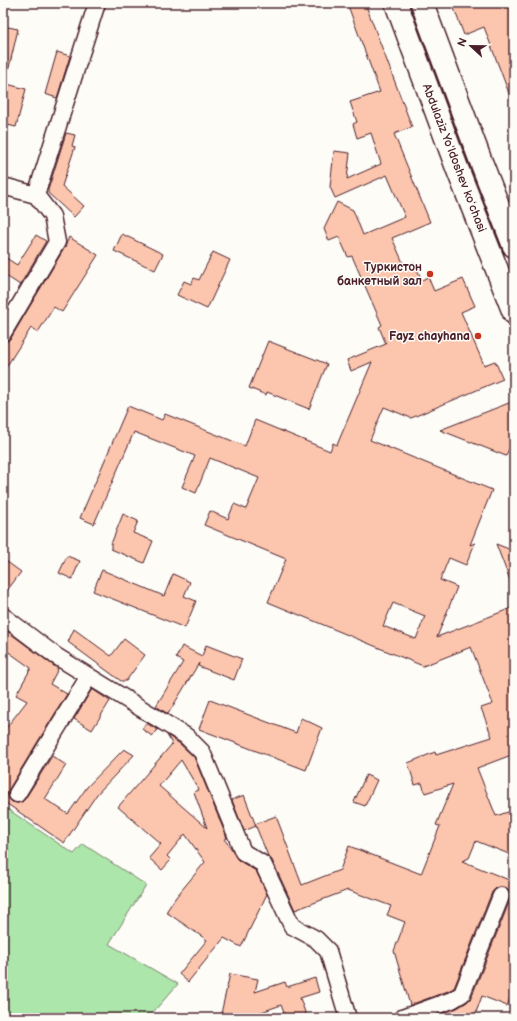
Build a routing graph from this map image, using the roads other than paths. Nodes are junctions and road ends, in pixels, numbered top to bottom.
1 (97, 3) edge
2 (396, 3) edge
3 (422, 3) edge
4 (3, 186) edge
5 (36, 195) junction
6 (514, 246) edge
7 (514, 313) edge
8 (3, 333) edge
9 (3, 616) edge
10 (89, 676) junction
11 (17, 794) dead end
12 (500, 896) dead end
13 (348, 1018) edge
14 (402, 1018) edge

1 - 5 street
2 - 7 main road, Abdulaziz Yoʻldoshev koʻchasi
3 - 6 main road, Abdulaziz Yoʻldoshev koʻchasi
4 - 5 street
5 - 8 street
9 - 10 street
10 - 11 street
10 - 13 street
12 - 14 street

